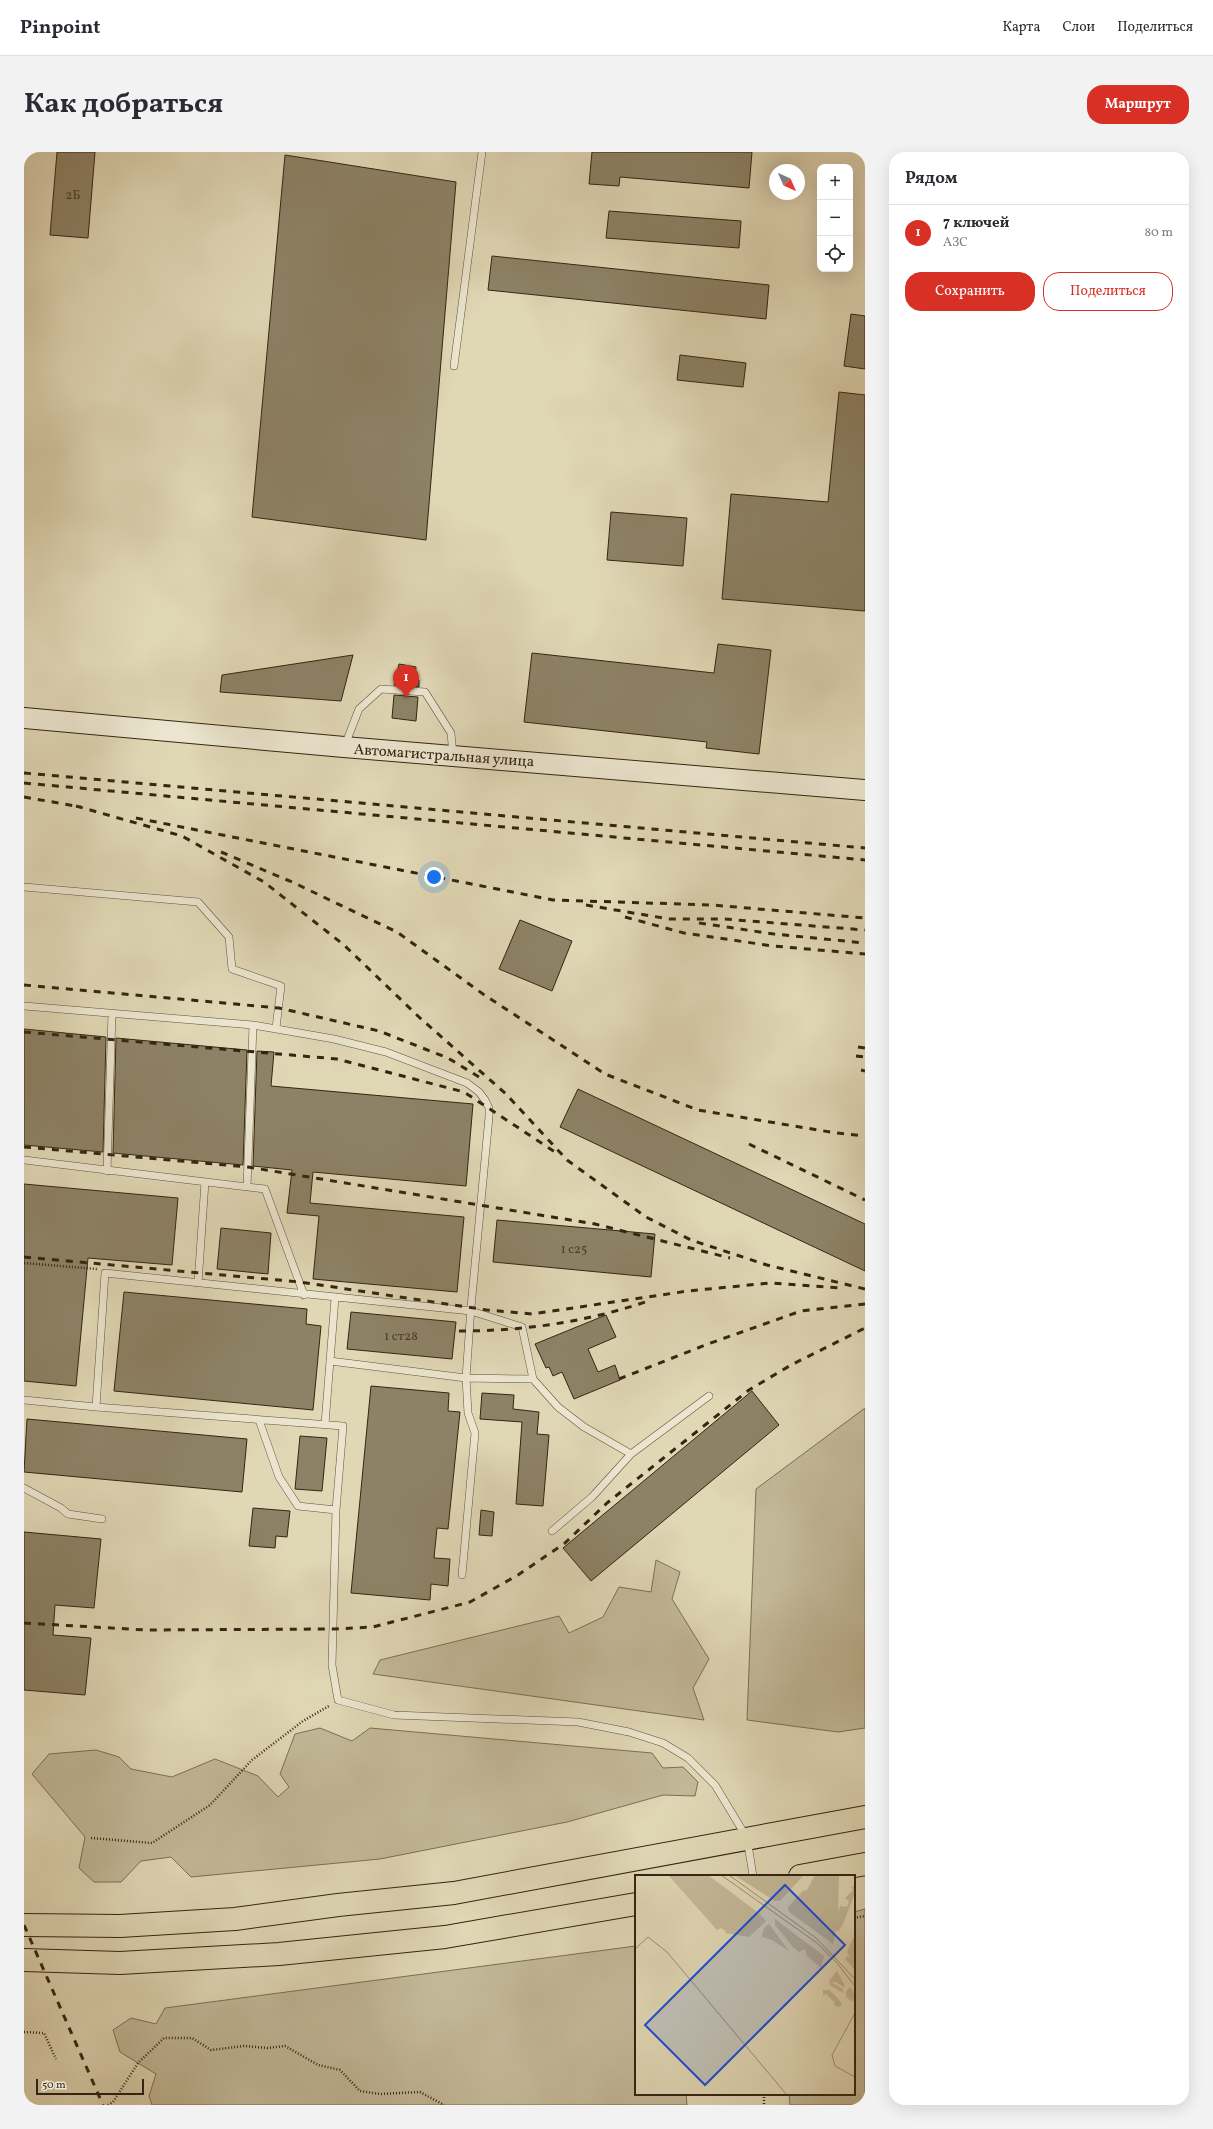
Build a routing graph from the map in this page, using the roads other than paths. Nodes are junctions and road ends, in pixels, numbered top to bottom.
1 (482, 152) edge
2 (454, 366) dead end
3 (24, 718) edge
4 (344, 747) junction
5 (454, 755) junction
6 (865, 790) edge
7 (24, 887) edge
8 (24, 1006) edge
9 (112, 1013) junction
10 (253, 1025) junction
11 (276, 1028) junction
12 (24, 1160) edge
13 (107, 1171) junction
14 (205, 1182) junction
15 (247, 1187) junction
16 (198, 1283) junction
17 (304, 1295) junction
18 (335, 1298) junction
19 (471, 1311) junction
20 (330, 1361) junction
21 (466, 1378) junction
22 (533, 1379) junction
23 (709, 1396) dead end
24 (24, 1400) edge
25 (96, 1407) junction
26 (259, 1420) junction
27 (325, 1424) junction
28 (631, 1454) junction
29 (24, 1488) edge
30 (336, 1510) junction
31 (102, 1519) dead end
32 (552, 1531) dead end
33 (462, 1575) dead end
34 (865, 1817) edge
35 (747, 1838) junction
36 (865, 1864) edge
37 (753, 1875) edge
38 (805, 1875) edge
39 (635, 1904) edge
40 (24, 1925) edge
41 (24, 1960) edge

1 - 2 lane
3 - 4 main road, Автомагистральная улица
4 - 5 main road, Автомагистральная улица
4 - 5 lane
5 - 6 main road, Автомагистральная улица
7 - 11 lane
8 - 9 lane
9 - 10 lane
9 - 13 lane
10 - 11 lane
10 - 15 lane
11 - 19 lane
12 - 13 lane
13 - 14 lane
14 - 15 lane
14 - 16 lane
15 - 17 lane
16 - 17 lane
16 - 25 lane
17 - 18 lane
18 - 19 lane
18 - 20 lane
19 - 21 lane
19 - 22 lane
20 - 21 lane
20 - 27 lane
21 - 22 lane
21 - 33 lane
22 - 28 lane
23 - 28 lane
24 - 25 lane
25 - 26 lane
26 - 27 lane
26 - 30 lane
27 - 30 lane
28 - 32 lane
29 - 31 lane
30 - 35 lane
34 - 35 main road
35 - 37 lane
35 - 40 main road
36 - 38 main road
39 - 41 main road

